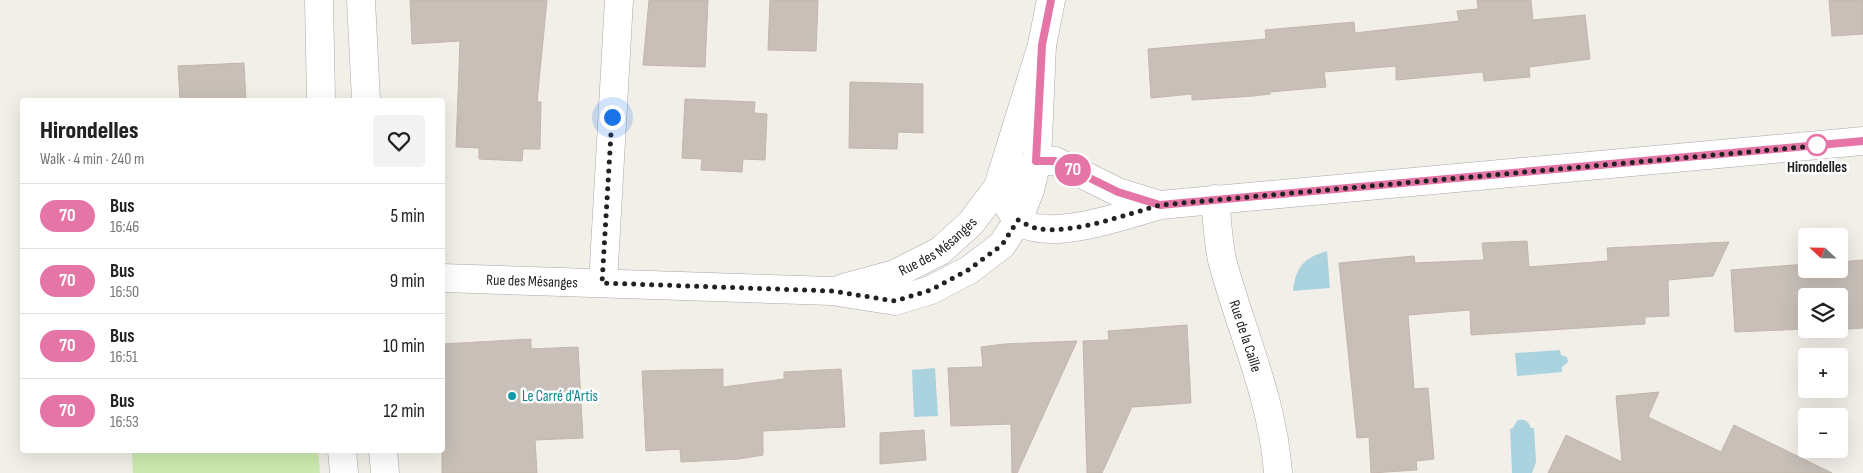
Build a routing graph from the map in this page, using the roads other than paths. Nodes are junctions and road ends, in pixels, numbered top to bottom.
1 (319, 0) edge
2 (361, 0) edge
3 (619, 0) edge
4 (1051, 0) edge
5 (1042, 45) junction
6 (321, 98) edge
7 (366, 98) edge
8 (1863, 141) edge
9 (1036, 161) junction
10 (998, 187) junction
11 (1215, 200) junction
12 (1160, 205) junction
13 (1018, 220) junction
14 (445, 278) edge
15 (602, 283) junction
16 (832, 291) junction
17 (342, 453) edge
18 (383, 453) edge
19 (344, 473) edge
20 (385, 473) edge
21 (1278, 473) edge

1 - 6 street
2 - 7 street
3 - 15 street
4 - 5 street
5 - 9 street
5 - 10 street
8 - 11 street
9 - 10 street, Rue des Mésanges
9 - 12 street
9 - 13 street, Rue des Mésanges
10 - 13 street
10 - 16 street, Rue des Mésanges
11 - 12 street
11 - 21 street, Rue de la Caille
12 - 13 street
13 - 16 street, Rue des Mésanges
14 - 15 street, Rue des Mésanges
15 - 16 street, Rue des Mésanges
17 - 19 street
18 - 20 street

